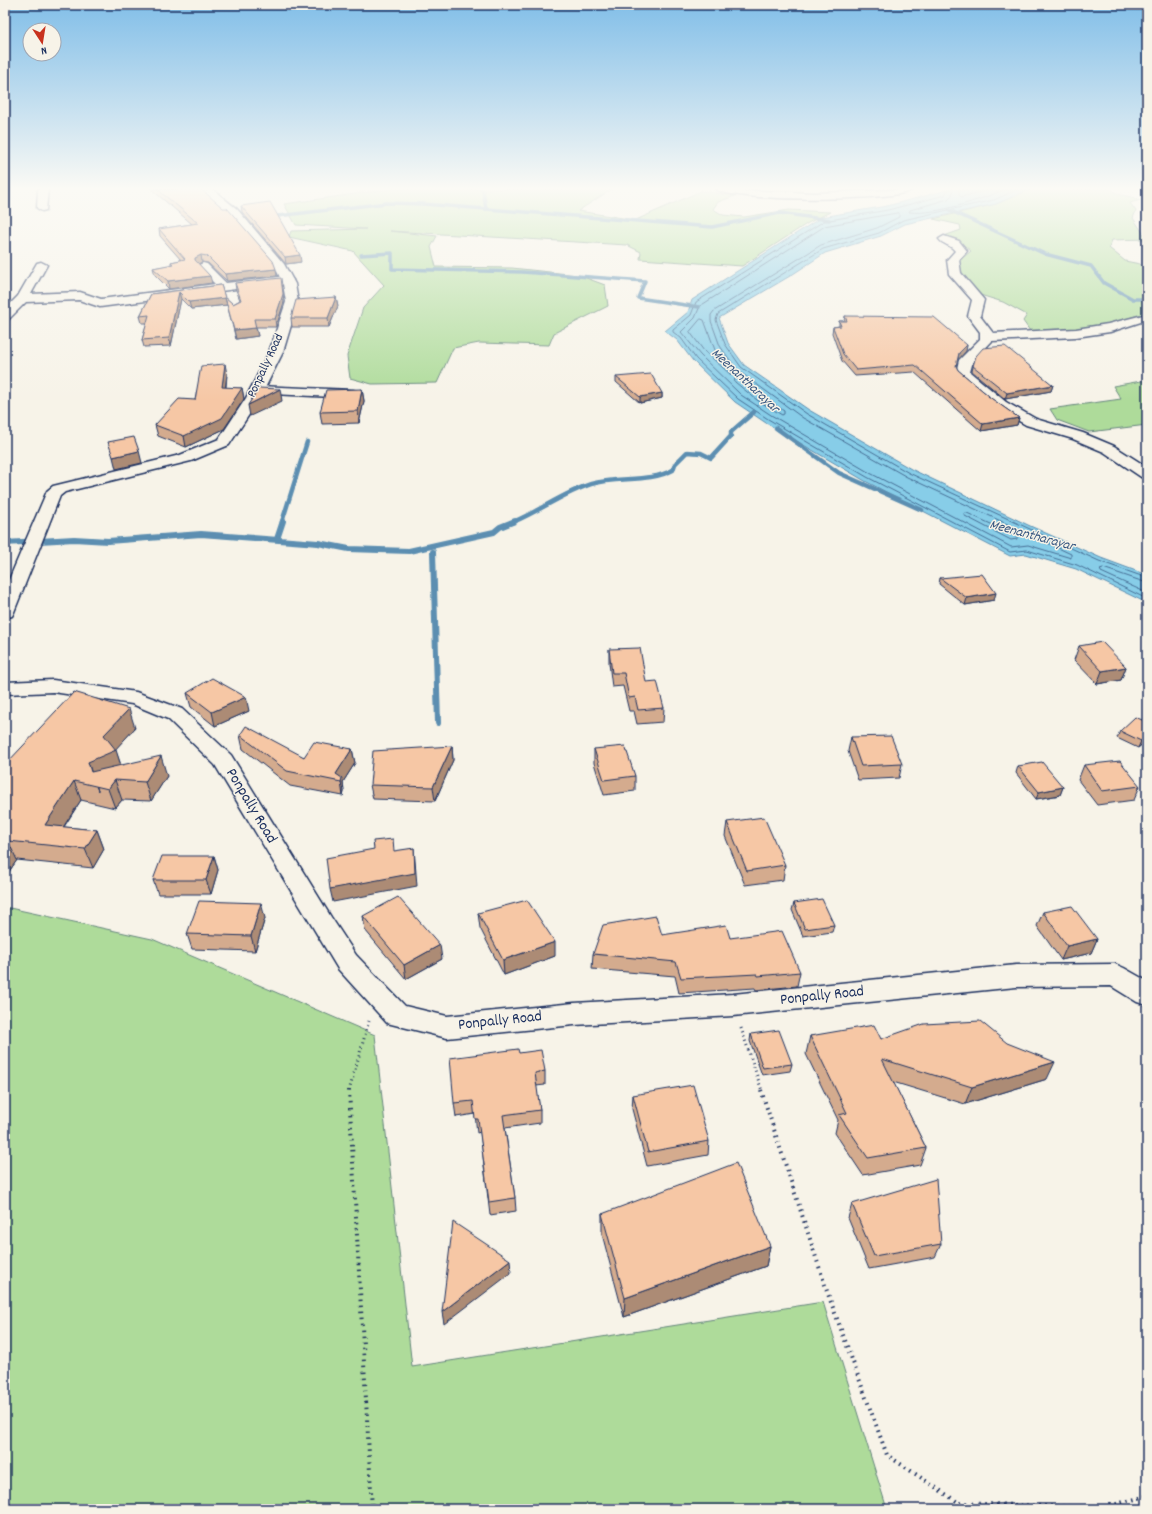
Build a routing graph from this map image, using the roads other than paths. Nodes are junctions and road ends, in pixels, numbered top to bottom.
1 (275, 260) edge
2 (953, 260) edge
3 (41, 265) dead end
4 (203, 266) edge
5 (287, 280) junction
6 (227, 289) junction
7 (23, 298) junction
8 (5, 316) edge
9 (1145, 317) dead end
10 (986, 336) junction
11 (257, 390) junction
12 (353, 394) edge
13 (1147, 474) edge
14 (5, 612) edge
15 (5, 688) edge
16 (1147, 994) edge

1 - 5 main road, Ponpally Road
2 - 10 main road
3 - 7 main road
4 - 6 main road
5 - 6 main road
5 - 11 main road, Ponpally Road
6 - 7 main road
7 - 8 main road
9 - 10 main road
10 - 13 main road
11 - 12 main road
11 - 14 main road, Ponpally Road
15 - 16 main road, Ponpally Road

